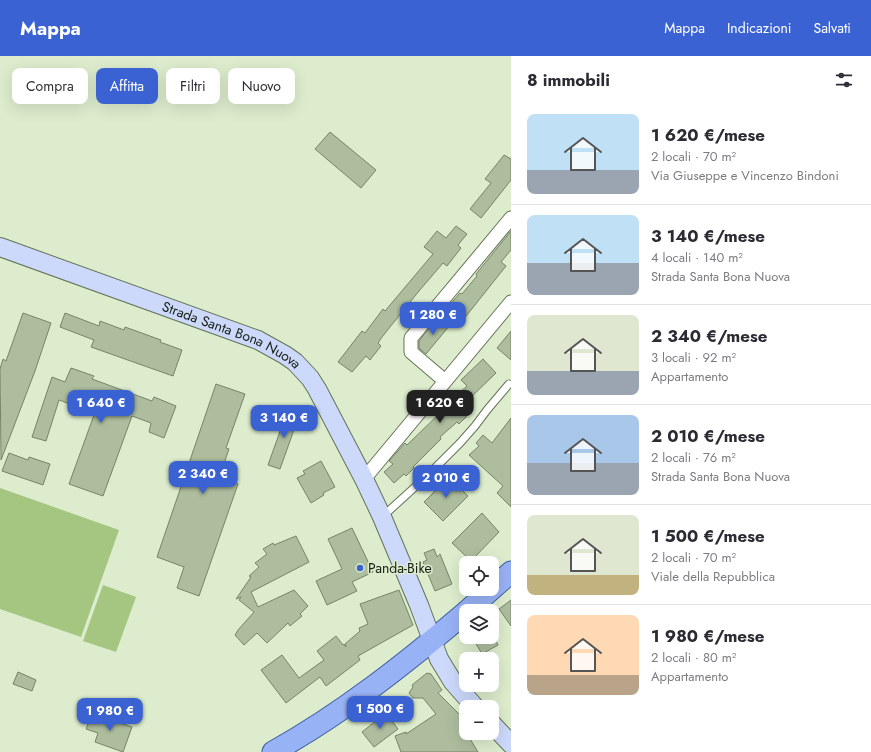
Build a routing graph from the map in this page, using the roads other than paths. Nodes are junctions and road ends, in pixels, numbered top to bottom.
1 (511, 218) edge
2 (0, 247) edge
3 (511, 302) edge
4 (445, 381) junction
5 (509, 384) dead end
6 (364, 479) junction
7 (382, 517) junction
8 (509, 576) edge
9 (475, 604) edge
10 (459, 617) edge
11 (431, 641) junction
12 (469, 700) edge
13 (499, 731) edge
14 (511, 744) edge
15 (273, 752) edge

1 - 4 street
2 - 6 street, Strada Santa Bona Nuova
3 - 4 street
4 - 6 street
5 - 7 lane
6 - 7 street, Strada Santa Bona Nuova
7 - 11 street, Strada Santa Bona Nuova
8 - 9 main road
10 - 11 main road
11 - 12 street, Strada Santa Bona Nuova
11 - 15 main road
13 - 14 street

